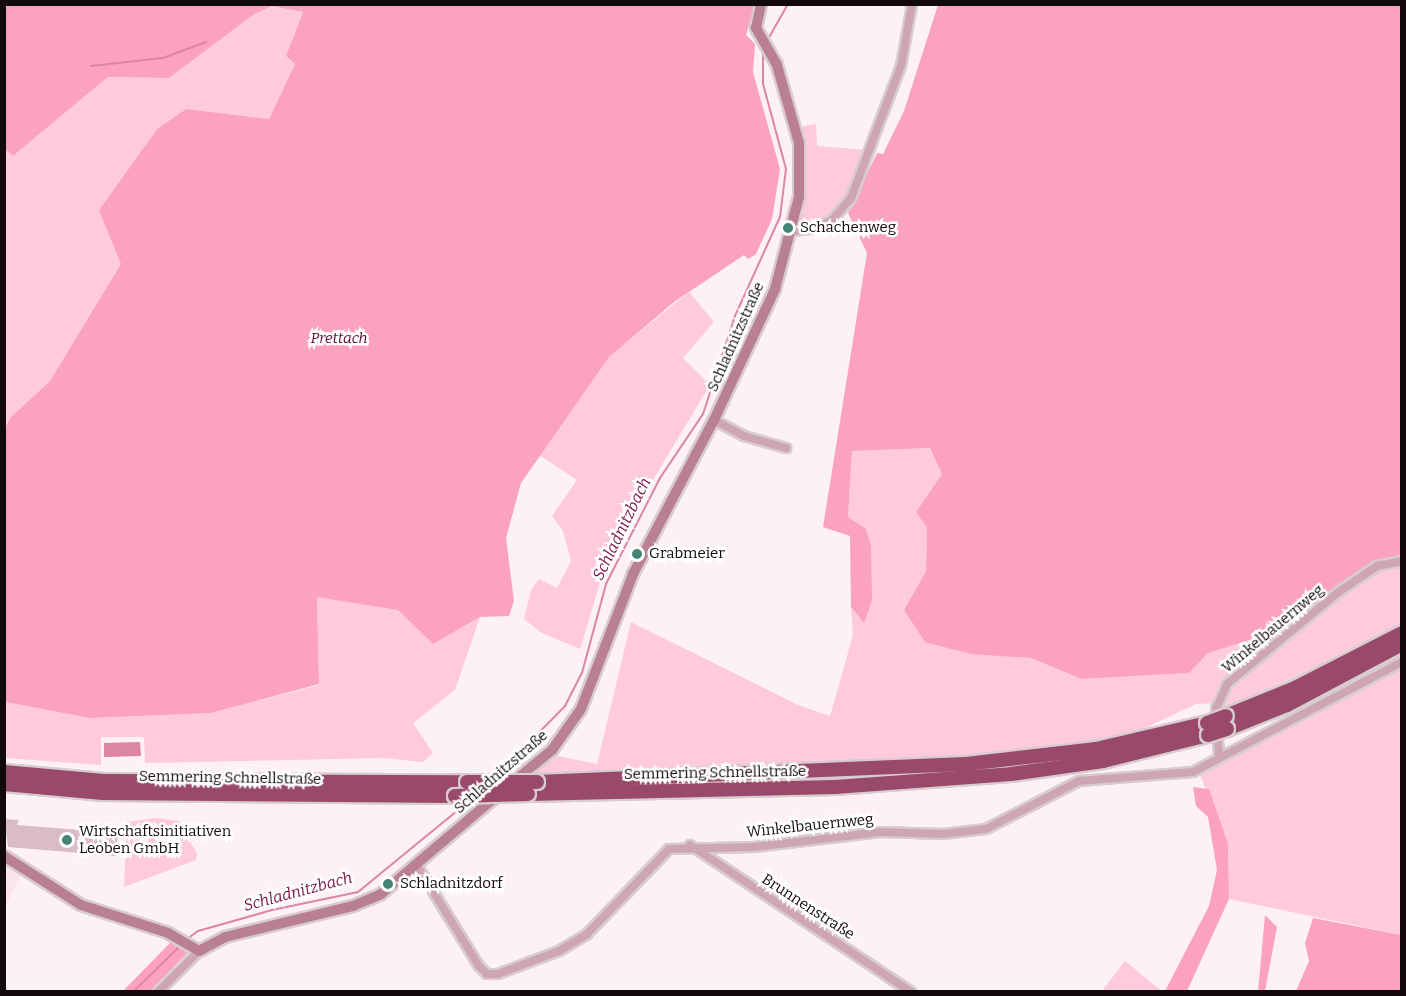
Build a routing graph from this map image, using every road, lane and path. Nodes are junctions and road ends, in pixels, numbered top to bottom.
1 (761, 4) edge
2 (912, 4) edge
3 (793, 231) junction
4 (714, 420) junction
5 (786, 448) dead end
6 (1401, 561) edge
7 (1401, 633) edge
8 (1401, 644) edge
9 (1401, 662) edge
10 (1226, 722) junction
11 (1207, 729) junction
12 (1219, 756) junction
13 (4, 772) edge
14 (4, 784) edge
15 (690, 845) junction
16 (4, 856) edge
17 (418, 867) junction
18 (196, 949) junction
19 (158, 992) edge
20 (911, 992) edge

1 - 3 street, Schladnitzstraße
2 - 3 street
3 - 4 street, Schladnitzstraße
4 - 5 street
4 - 17 street, Schladnitzstraße
6 - 12 street, Winkelbauernweg
7 - 10 highway, Semmering Schnellstraße
8 - 10 highway, Semmering Schnellstraße
9 - 12 street, Winkelbauernweg
10 - 11 highway, Semmering Schnellstraße, bridge
11 - 13 highway, Semmering Schnellstraße, bridge
11 - 14 highway, Semmering Schnellstraße, bridge
12 - 15 street, Winkelbauernweg
15 - 17 street, Winkelbauernweg
15 - 20 street, Brunnenstraße
16 - 18 street
17 - 18 street, Schladnitzstraße
18 - 19 street, Schladnitzstraße

